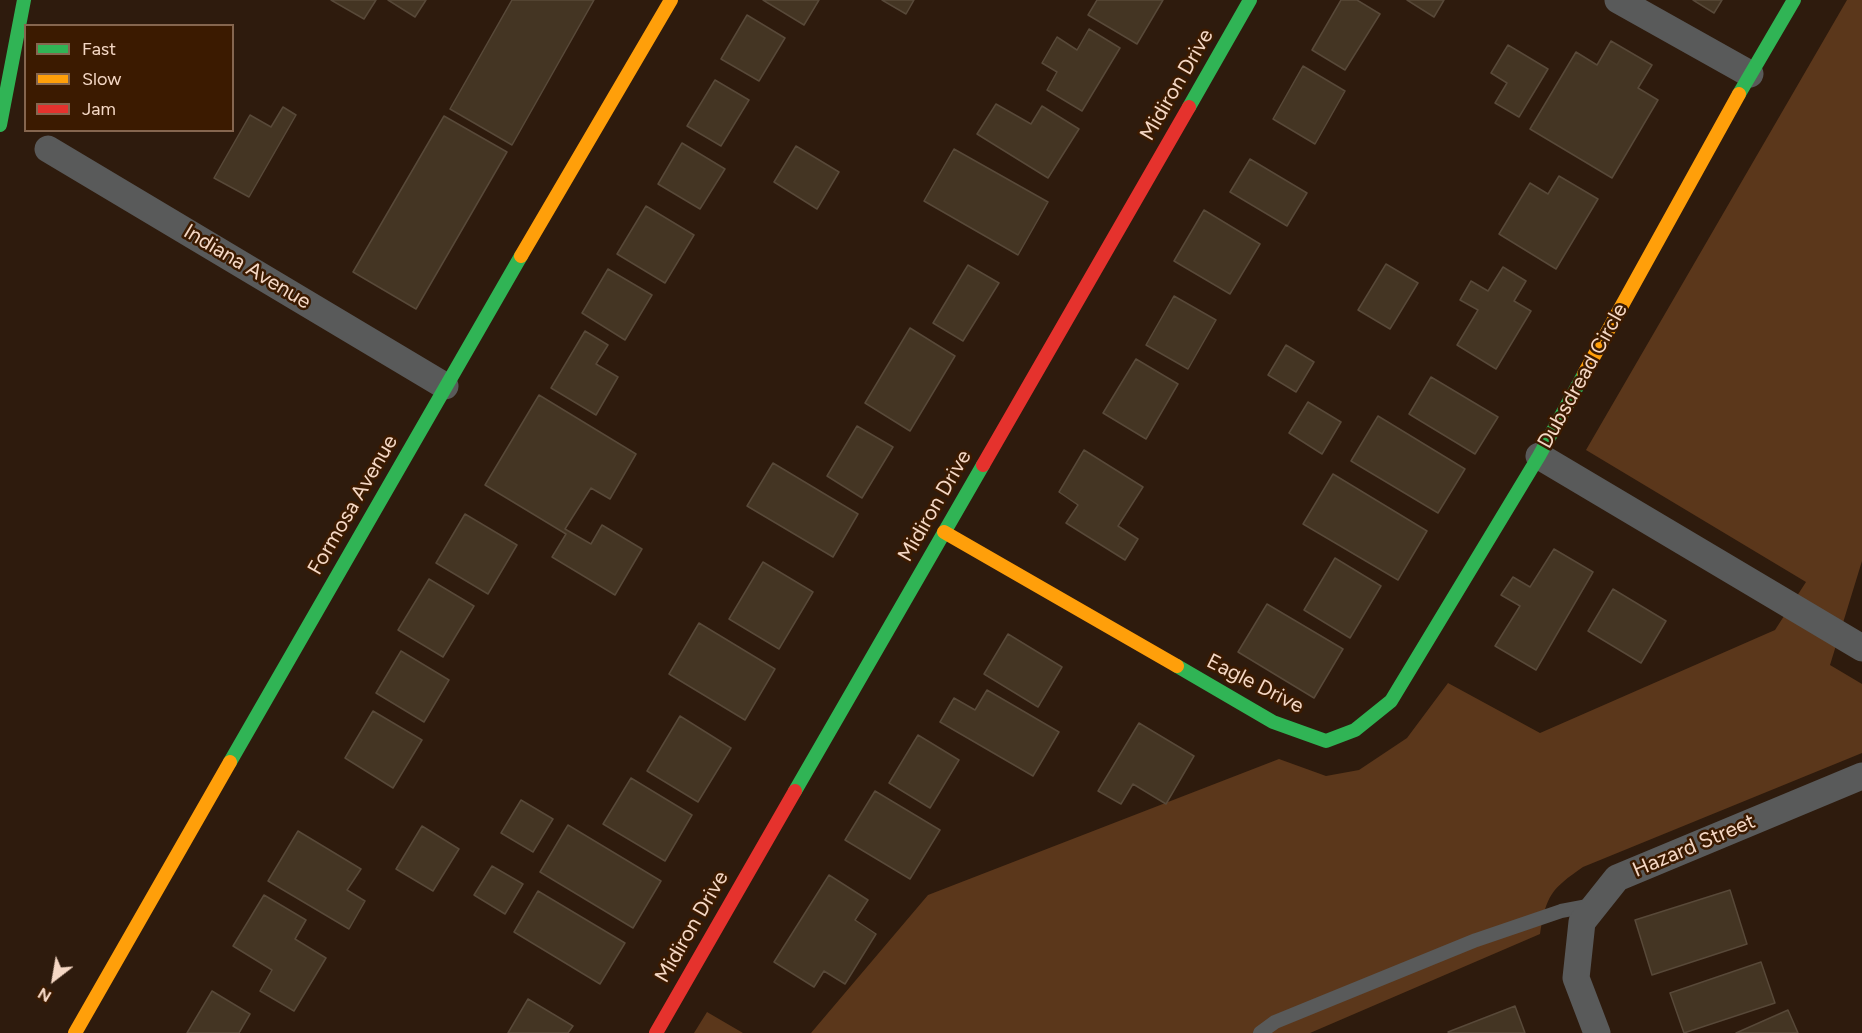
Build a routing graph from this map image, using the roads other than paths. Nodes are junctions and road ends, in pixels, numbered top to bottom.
1 (24, 0) edge
2 (671, 0) edge
3 (1250, 0) edge
4 (1618, 0) edge
5 (1794, 0) edge
6 (1750, 74) junction
7 (0, 125) edge
8 (48, 149) dead end
9 (445, 386) junction
10 (1539, 456) junction
11 (944, 532) junction
12 (1862, 648) edge
13 (1862, 776) edge
14 (1596, 904) junction
15 (75, 1033) edge
16 (656, 1033) edge
17 (1260, 1033) edge
18 (1597, 1033) edge

1 - 7 main road
2 - 9 main road, Formosa Avenue
3 - 11 main road, Midiron Drive
4 - 6 street
5 - 6 main road, Dubsdread Circle
6 - 10 main road, Dubsdread Circle
8 - 9 street, Indiana Avenue
9 - 15 main road, Formosa Avenue
10 - 11 main road, Eagle Drive
10 - 12 street, Dubsdread Circle
11 - 16 main road, Midiron Drive
13 - 14 street, Hazard Street
14 - 17 lane
14 - 18 street, Hazard Street

